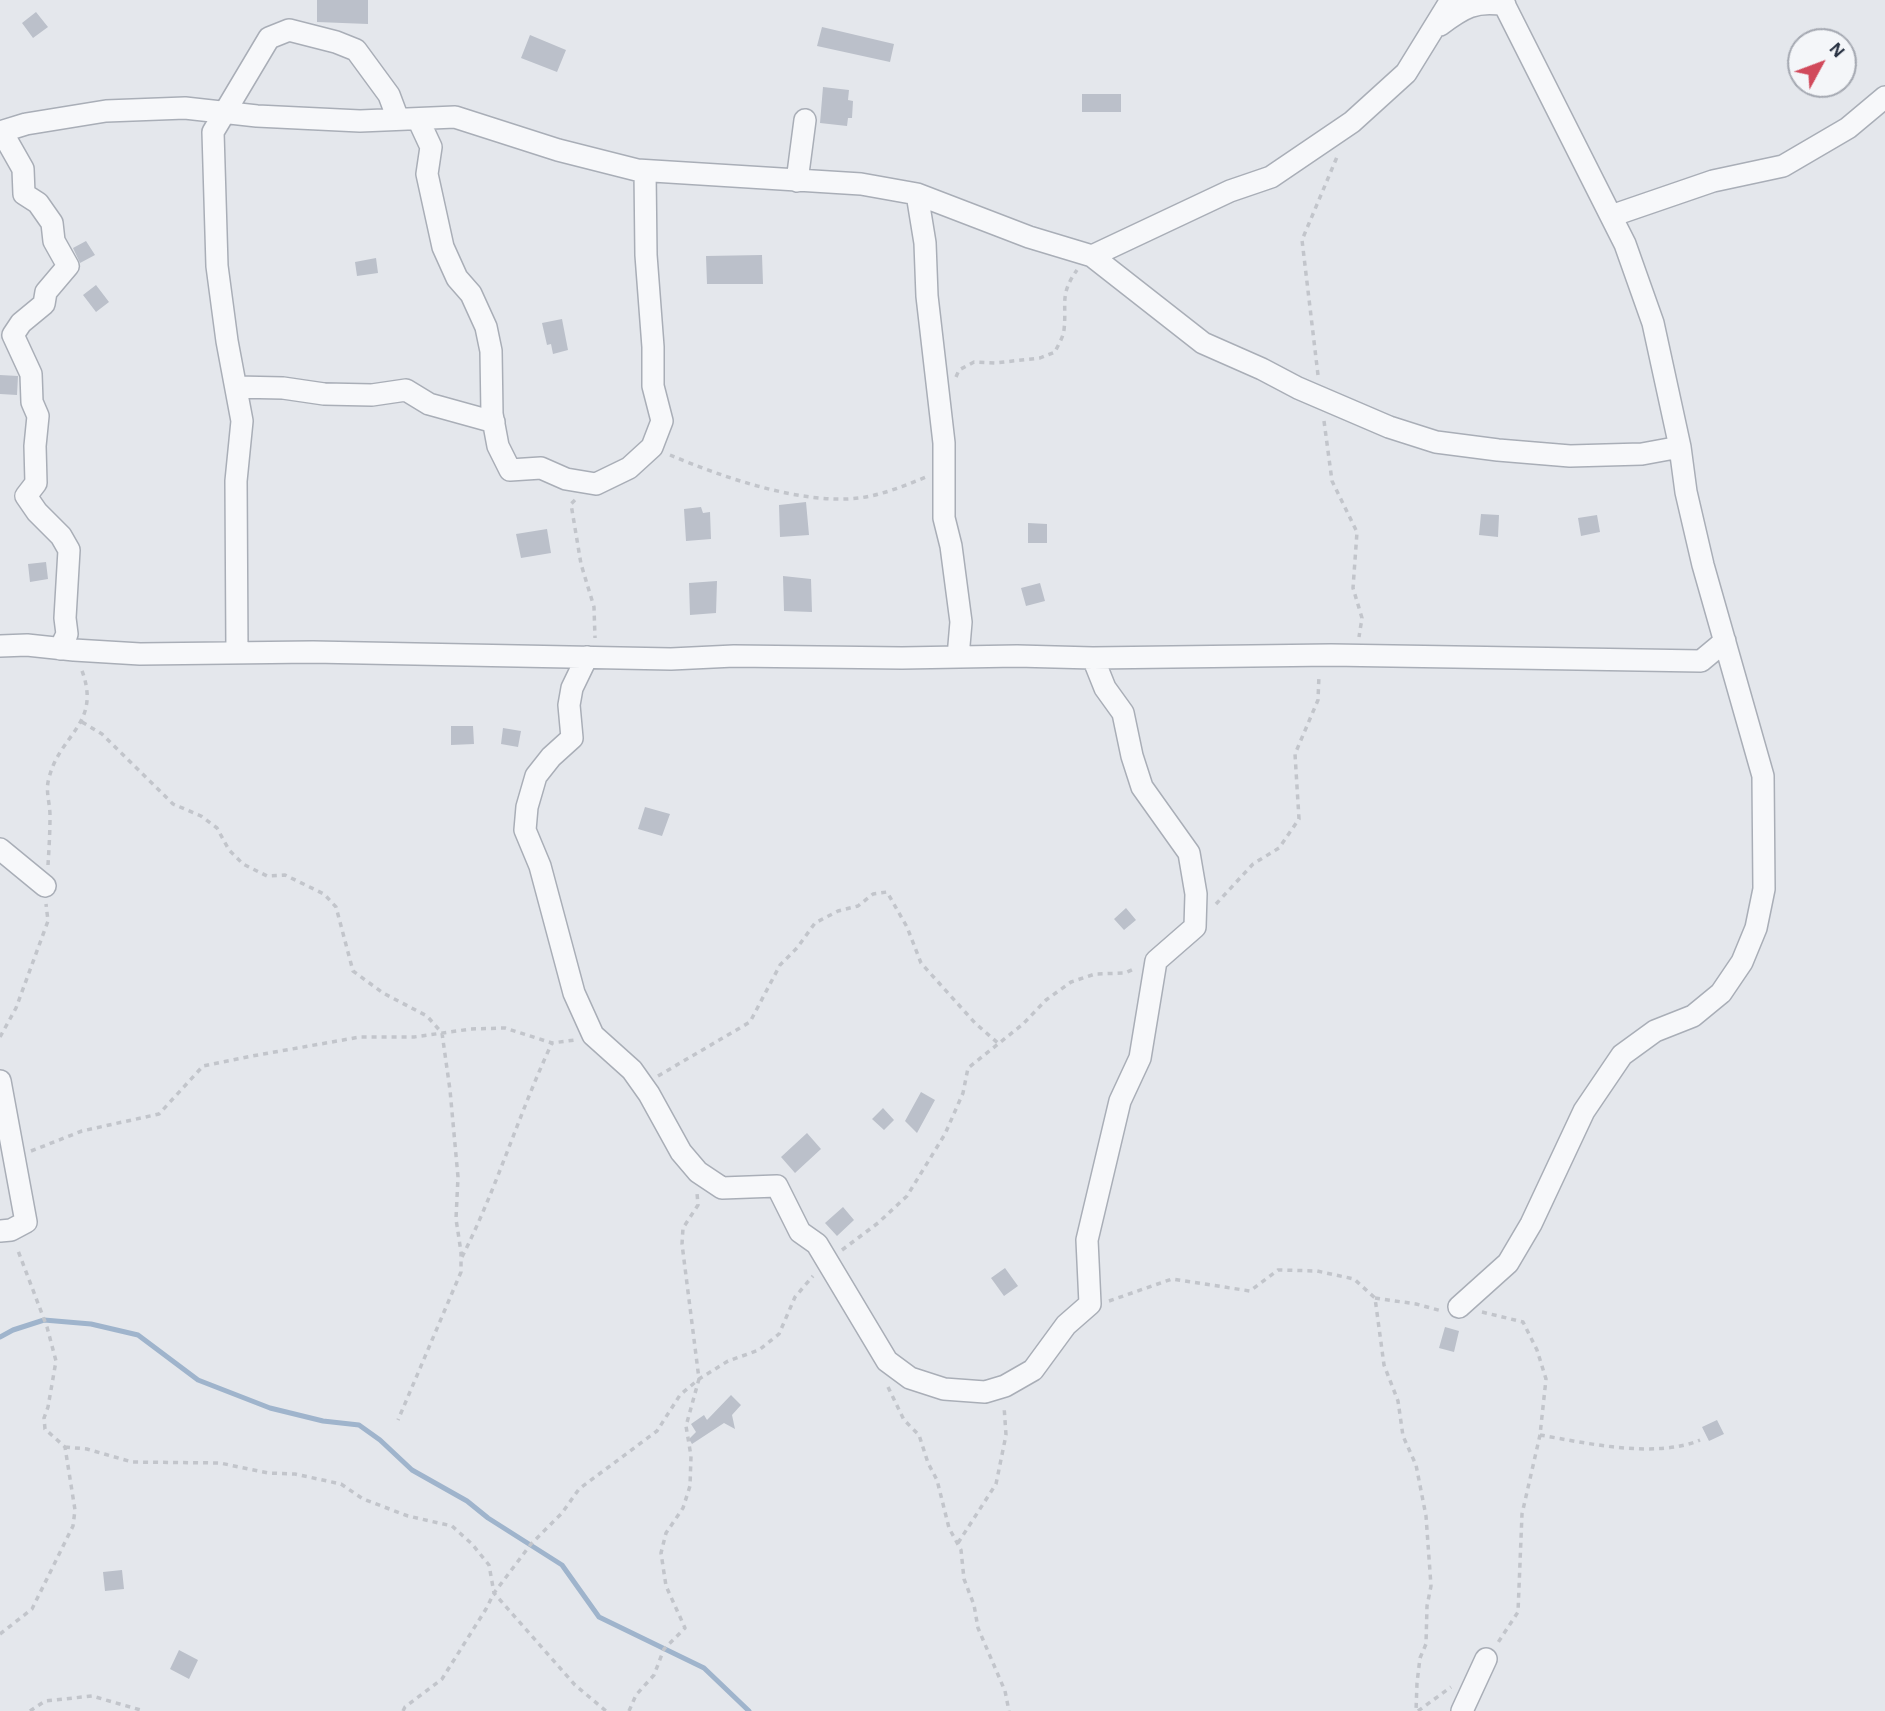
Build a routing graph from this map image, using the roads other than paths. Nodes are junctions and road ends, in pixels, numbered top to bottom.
1 (1503, 3) edge
2 (1449, 4) edge
3 (1433, 30) junction
4 (1885, 97) edge
5 (224, 112) junction
6 (408, 119) junction
7 (805, 120) dead end
8 (1, 132) edge
9 (645, 171) junction
10 (797, 181) junction
11 (917, 194) junction
12 (1611, 216) junction
13 (1092, 256) junction
14 (6, 338) edge
15 (236, 387) junction
16 (494, 422) junction
17 (1680, 447) junction
18 (1725, 641) junction
19 (0, 646) edge
20 (67, 650) junction
21 (237, 653) junction
22 (587, 657) junction
23 (958, 657) junction
24 (1093, 658) junction
25 (0, 849) edge
26 (45, 886) road end
27 (0, 1081) edge
28 (5, 1230) edge
29 (1459, 1307) road end
30 (1486, 1659) road end
31 (1462, 1711) edge

1 - 3 street
1 - 12 street
2 - 3 street
3 - 13 street
4 - 12 street
5 - 6 street
5 - 6 street
5 - 8 street
5 - 15 street
6 - 9 street
6 - 16 street
7 - 10 street
8 - 14 street
9 - 10 street
9 - 16 street
10 - 11 street
11 - 13 street
11 - 23 street
12 - 17 street
13 - 17 street
14 - 20 street
15 - 16 street
15 - 21 street
17 - 18 street
18 - 24 street
18 - 29 street
19 - 20 street
20 - 21 street
21 - 22 street
22 - 23 street
22 - 24 street
23 - 24 street
25 - 26 street
27 - 28 street
30 - 31 street

